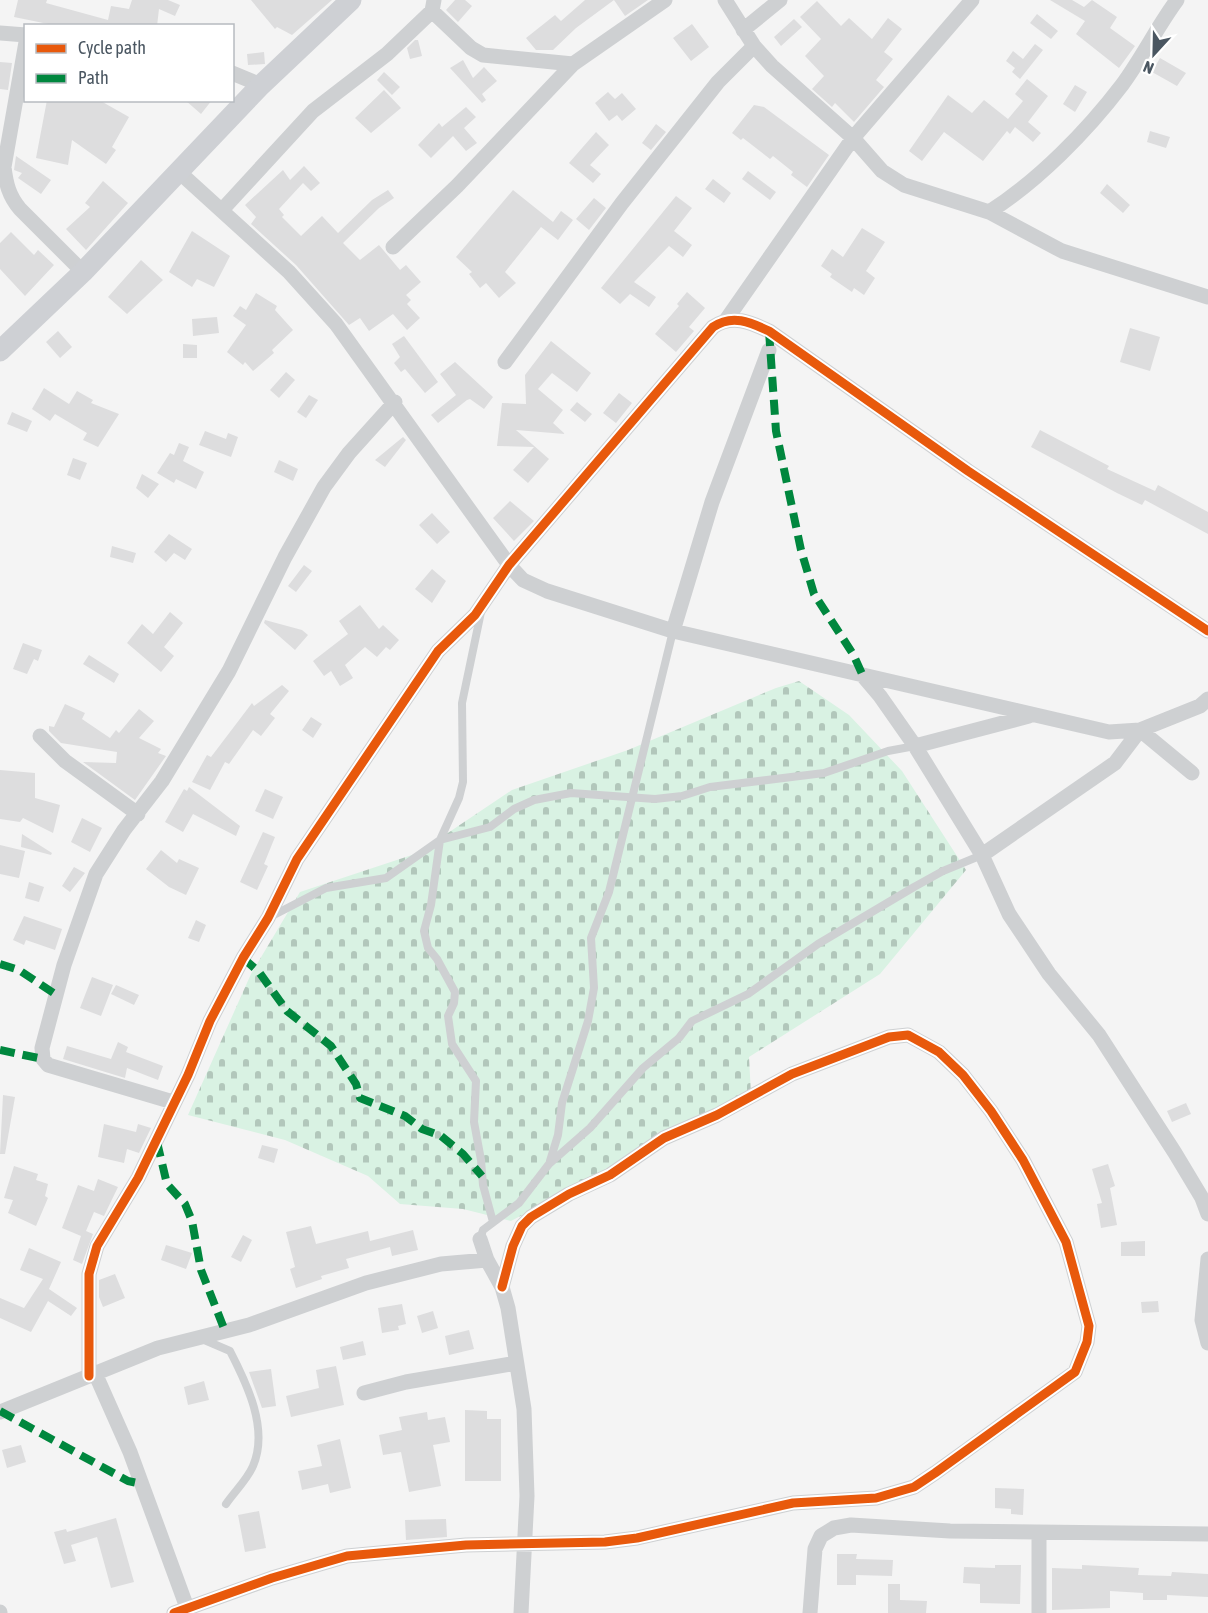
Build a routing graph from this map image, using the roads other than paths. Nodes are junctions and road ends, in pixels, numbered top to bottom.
1 (351, 0) edge
2 (665, 0) edge
3 (725, 0) edge
4 (780, 0) edge
5 (972, 0) edge
6 (1177, 0) edge
7 (433, 5) edge
8 (743, 30) junction
9 (0, 33) edge
10 (24, 35) edge
11 (754, 46) junction
12 (24, 53) edge
13 (573, 64) junction
14 (234, 74) edge
15 (261, 85) junction
16 (854, 138) junction
17 (178, 171) junction
18 (222, 210) junction
19 (989, 212) junction
20 (393, 247) dead end
21 (83, 272) junction
22 (1208, 297) edge
23 (726, 320) junction
24 (769, 350) dead end
25 (0, 351) edge
26 (505, 362) dead end
27 (394, 402) junction
28 (509, 565) junction
29 (482, 605) junction
30 (673, 631) junction
31 (1208, 631) edge
32 (863, 676) junction
33 (1208, 699) edge
34 (1032, 716) junction
35 (1140, 730) junction
36 (40, 736) dead end
37 (915, 746) junction
38 (1192, 773) dead end
39 (634, 798) junction
40 (138, 814) junction
41 (440, 840) junction
42 (982, 855) junction
43 (268, 918) junction
44 (173, 1102) junction
45 (549, 1164) junction
46 (1208, 1214) edge
47 (493, 1222) junction
48 (480, 1239) joint
49 (1208, 1259) edge
50 (487, 1260) junction
51 (502, 1287) junction
52 (197, 1338) junction
53 (1208, 1343) edge
54 (516, 1363) junction
55 (92, 1375) junction
56 (364, 1393) dead end
57 (0, 1412) edge
58 (226, 1504) dead end
59 (1039, 1534) junction
60 (1208, 1534) edge
61 (525, 1544) junction
62 (183, 1611) edge
63 (522, 1613) edge
64 (810, 1613) edge
65 (1039, 1613) edge

1 - 15 main road
2 - 13 street
3 - 8 street
4 - 8 street
5 - 16 street
6 - 19 street
7 - 13 street
7 - 18 street
8 - 11 street
9 - 10 street
11 - 16 street
11 - 26 street
12 - 21 street
13 - 20 street
14 - 15 street
15 - 17 main road
16 - 19 street
16 - 23 street
17 - 18 street
17 - 21 main road
18 - 27 street
19 - 22 street
21 - 25 main road
23 - 28 street
23 - 31 street
24 - 30 street
27 - 28 street
27 - 40 street
28 - 29 street
28 - 30 street
29 - 41 lane
29 - 43 street
30 - 32 street
30 - 39 lane
32 - 34 street
32 - 37 street
33 - 35 street
34 - 35 street
34 - 37 street
35 - 38 street
35 - 42 street
36 - 40 street
37 - 39 lane
37 - 42 street
39 - 41 lane
39 - 45 lane
40 - 44 street
41 - 43 lane
41 - 47 lane
42 - 45 lane
42 - 46 street
43 - 44 street
44 - 55 street
45 - 47 lane
47 - 48 lane
48 - 50 street
49 - 53 street
50 - 51 street
50 - 52 street
51 - 54 street
51 - 61 street
52 - 55 street
52 - 58 lane
54 - 56 street
54 - 61 street
55 - 57 street
55 - 62 street
59 - 60 street
59 - 64 street
59 - 65 street
61 - 62 street
61 - 63 street

